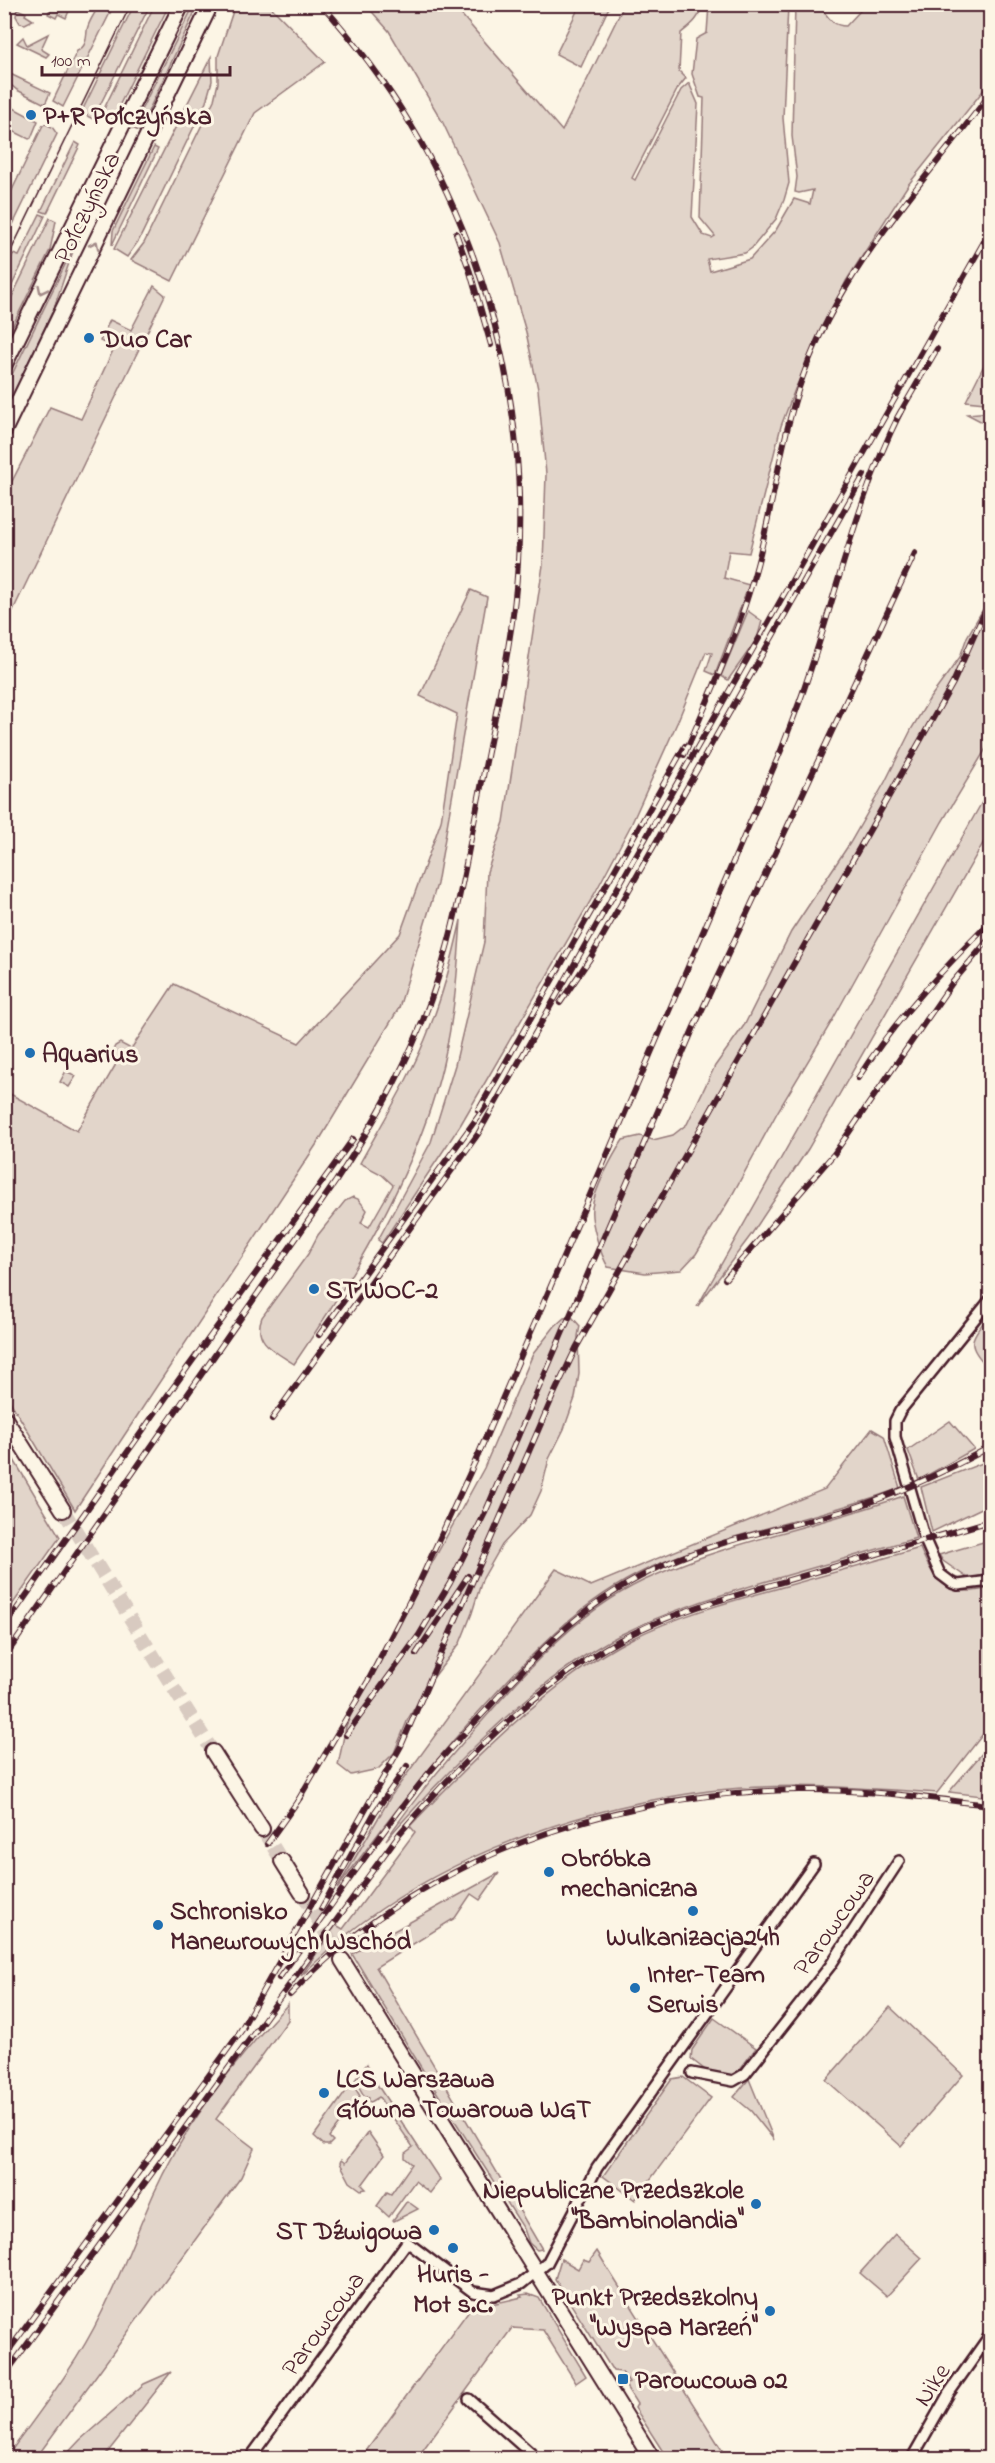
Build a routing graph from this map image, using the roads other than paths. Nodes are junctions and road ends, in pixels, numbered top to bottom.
1 (182, 4) edge
2 (211, 4) edge
3 (4, 366) edge
4 (4, 431) edge
5 (990, 1300) edge
6 (4, 1416) edge
7 (63, 1510) tunnel mouth
8 (990, 1581) edge
9 (213, 1752) tunnel mouth
10 (262, 1829) tunnel mouth
11 (899, 1861) dead end
12 (282, 1862) tunnel mouth
13 (814, 1864) dead end
14 (302, 1893) tunnel mouth
15 (342, 1960) tunnel mouth
16 (692, 2073) dead end
17 (537, 2273) junction
18 (990, 2335) edge
19 (469, 2399) dead end
20 (250, 2458) edge
21 (536, 2458) edge
22 (652, 2458) edge
23 (912, 2458) edge

1 -> 3 main road, Połczyńska
4 -> 2 main road, Połczyńska
5 - 8 street
6 - 7 main road
9 - 10 main road
11 - 16 street, Parowcowa
12 - 14 main road
13 - 17 street, Parowcowa
15 - 17 main road
17 - 20 street, Parowcowa
17 - 22 main road
18 - 23 street, Nike
19 - 21 street

